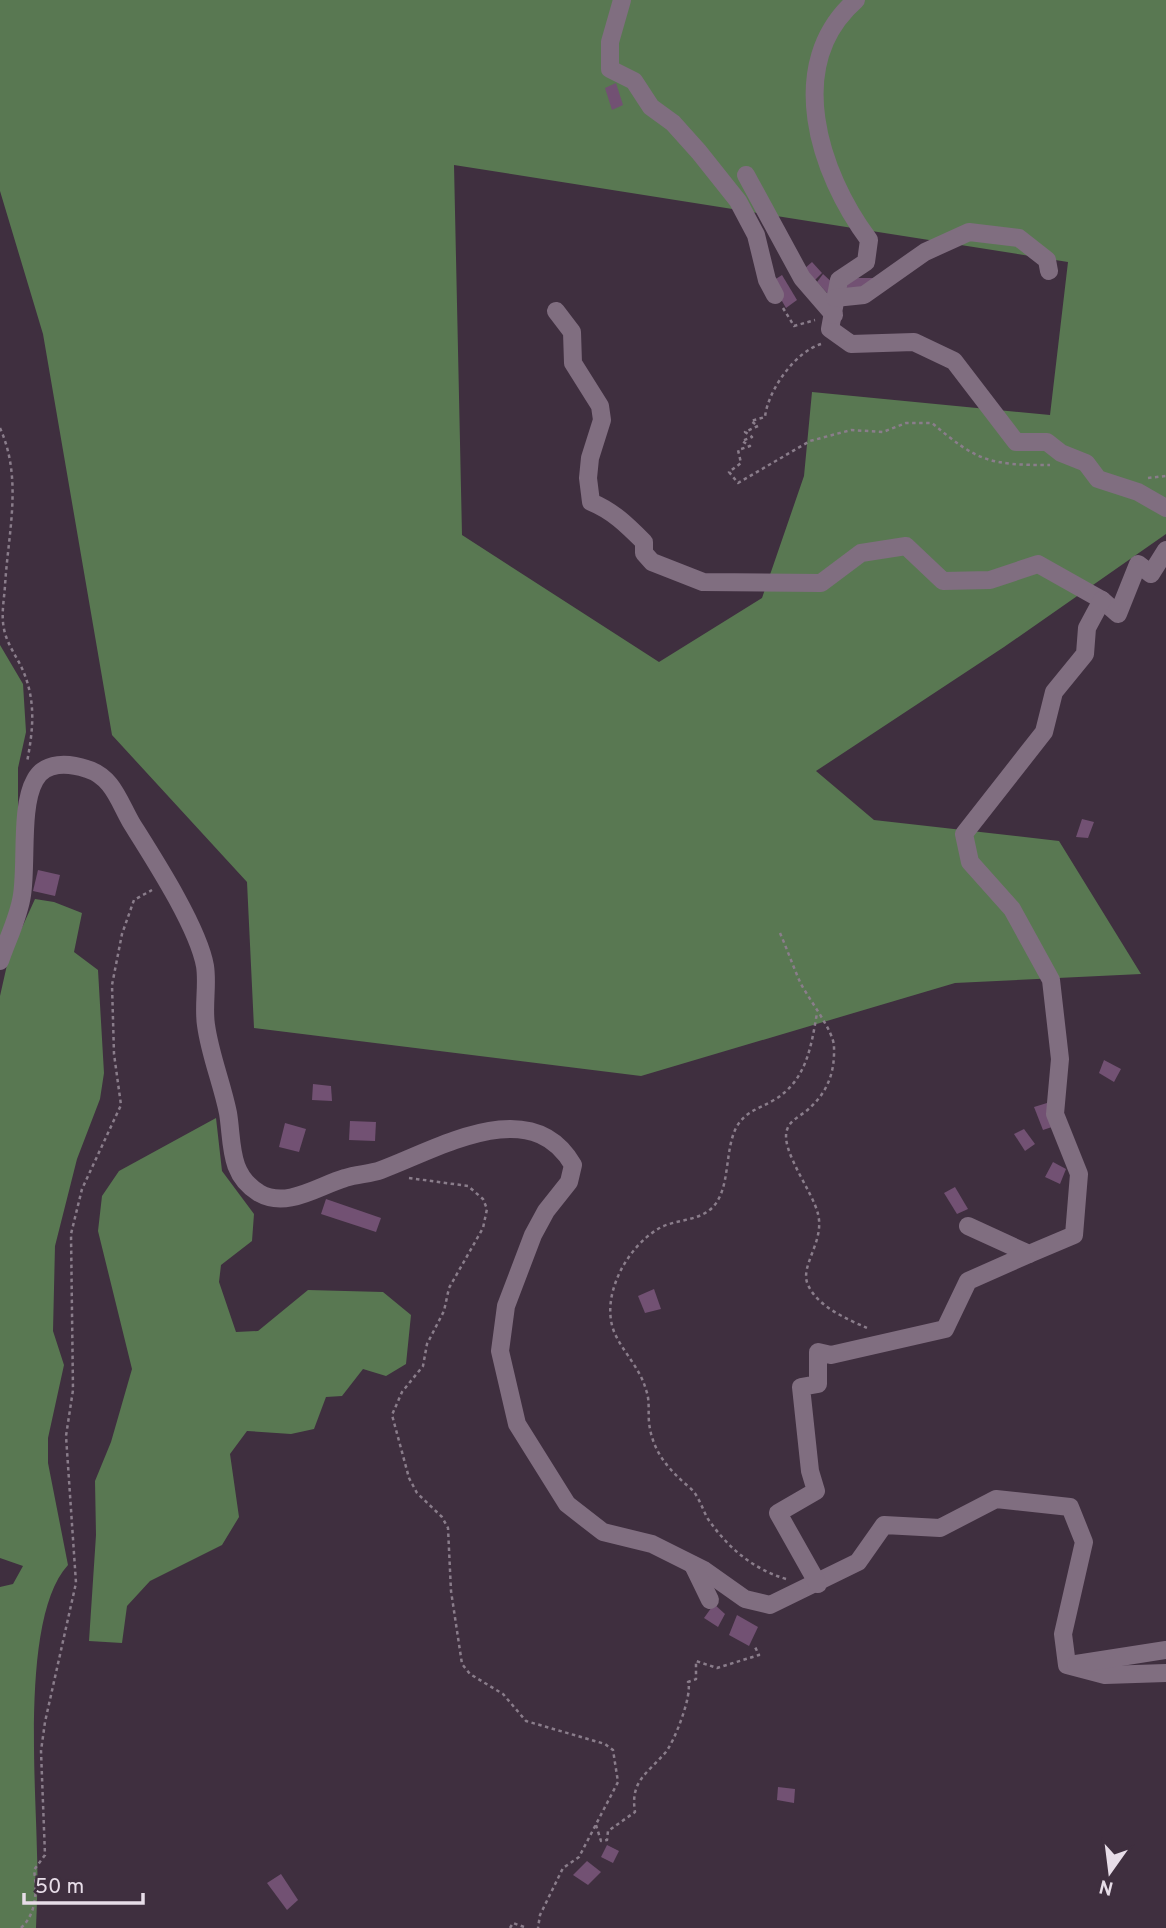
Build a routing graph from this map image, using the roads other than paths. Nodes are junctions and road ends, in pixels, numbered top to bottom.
1 (622, 0) edge
2 (856, 0) edge
3 (746, 175) dead end
4 (1049, 271) dead end
5 (775, 295) road end
6 (556, 311) dead end
7 (833, 314) junction
8 (1166, 508) edge
9 (1166, 550) edge
10 (1102, 600) junction
11 (0, 961) edge
12 (968, 1226) dead end
13 (1029, 1254) junction
14 (693, 1565) junction
15 (818, 1584) junction
16 (710, 1600) dead end
17 (1166, 1650) edge
18 (1067, 1665) junction
19 (1166, 1673) edge

1 - 5 street
2 - 7 street
3 - 7 street
4 - 7 street
6 - 10 street
7 - 8 street
9 - 10 street
10 - 13 street
11 - 14 street
12 - 13 street
13 - 15 street
14 - 15 street
14 - 16 street
15 - 18 street
17 - 18 street
18 - 19 street

